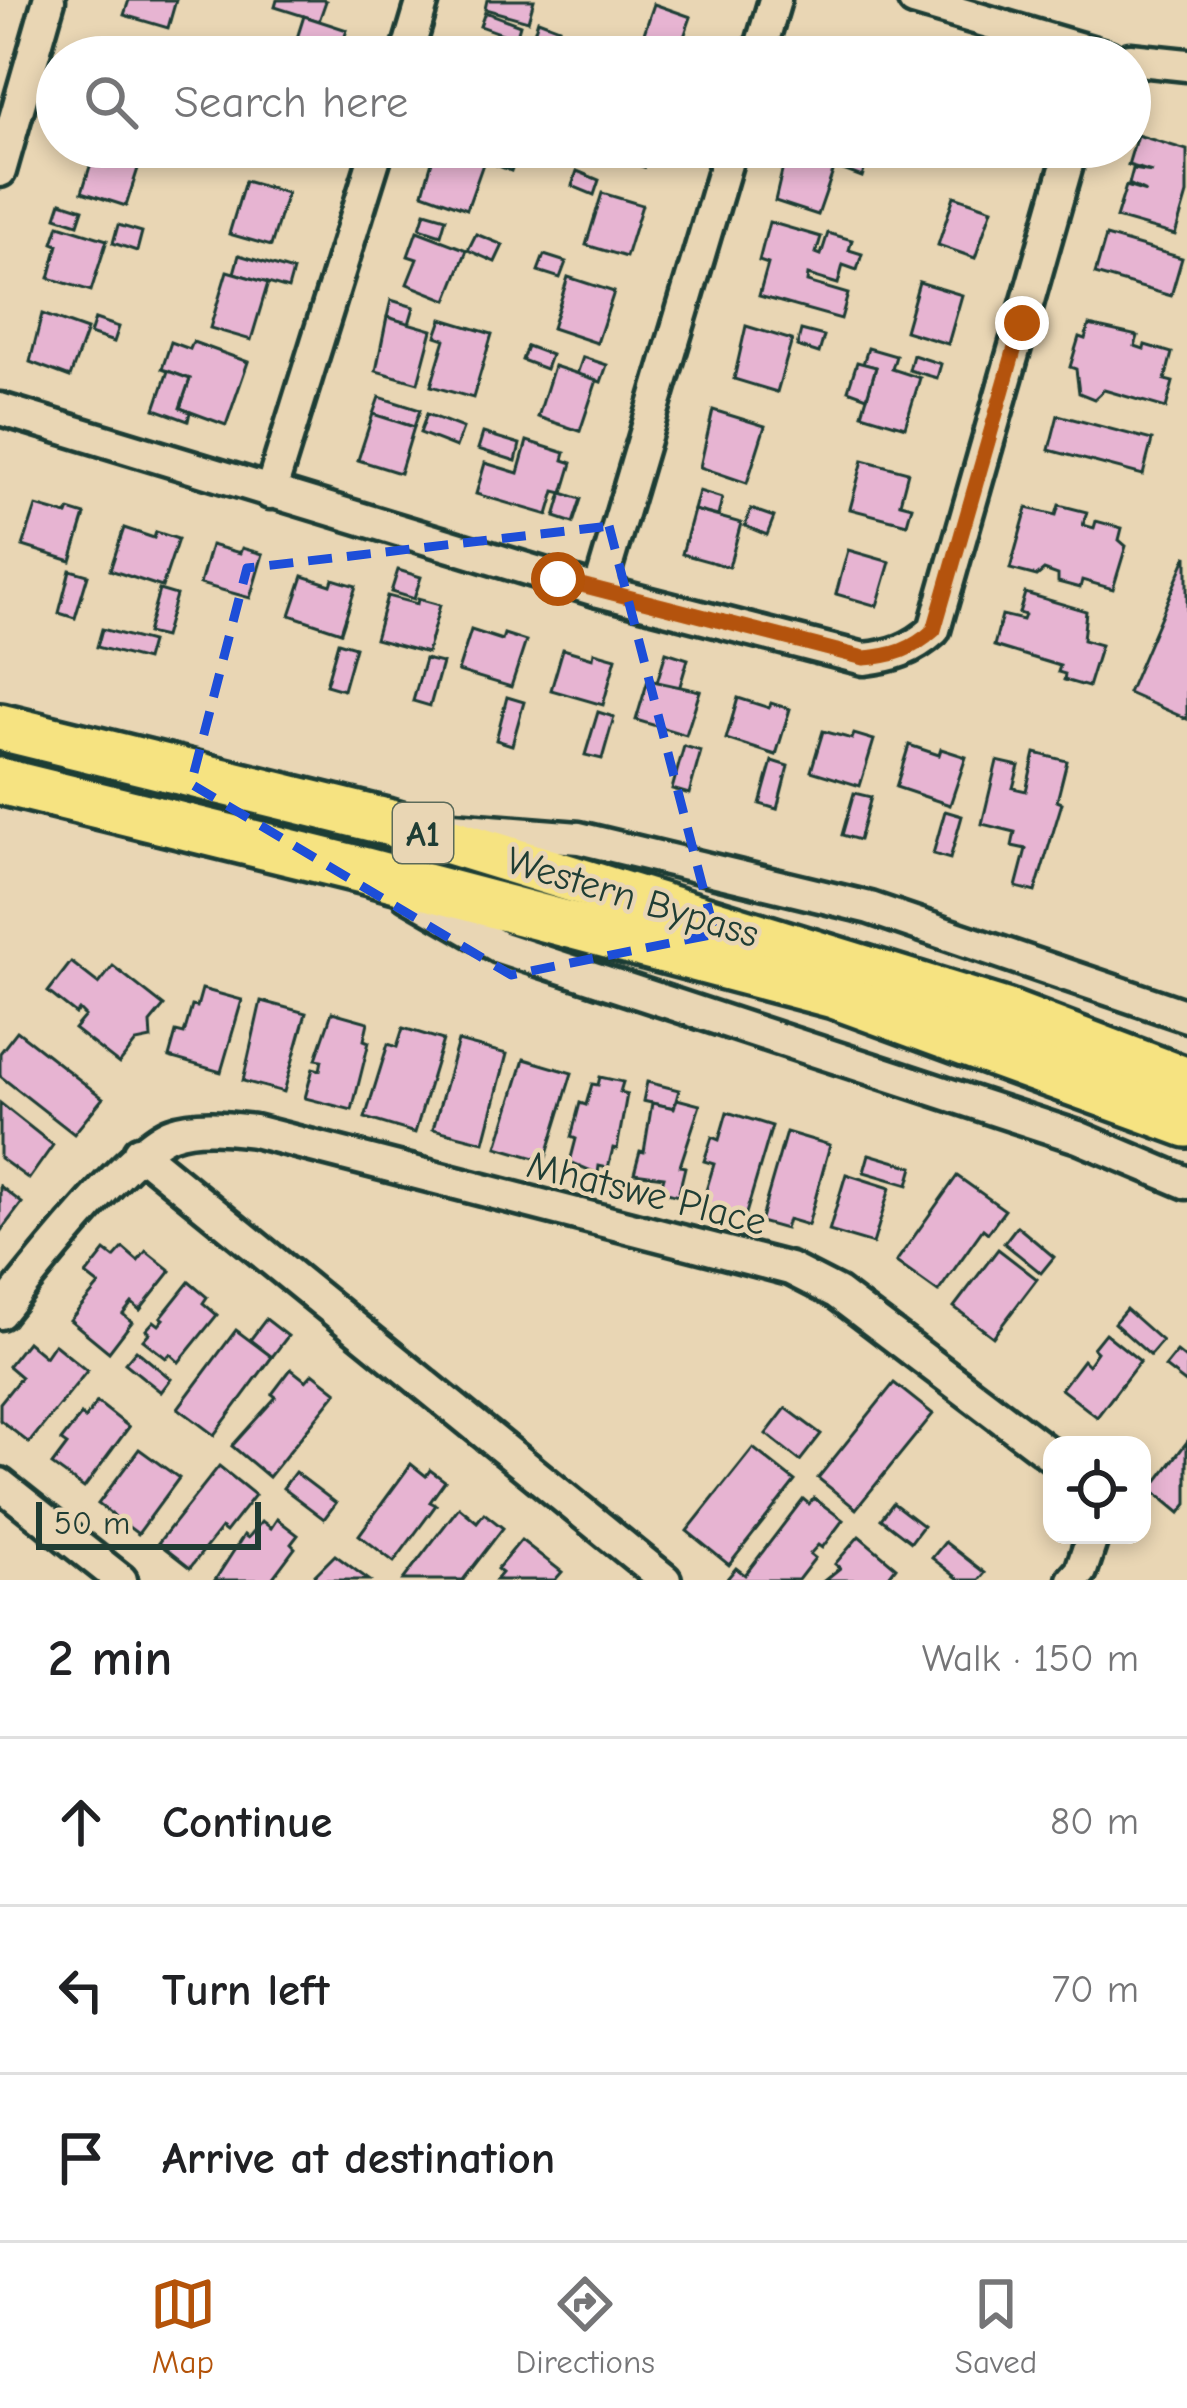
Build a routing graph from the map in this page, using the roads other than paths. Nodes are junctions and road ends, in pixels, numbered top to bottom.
1 (49, 0) edge
2 (423, 0) edge
3 (775, 0) edge
4 (914, 0) edge
5 (39, 36) edge
6 (412, 36) edge
7 (764, 36) edge
8 (1030, 36) edge
9 (36, 45) edge
10 (1151, 61) edge
11 (1187, 65) edge
12 (372, 168) edge
13 (725, 168) edge
14 (1066, 168) edge
15 (0, 171) edge
16 (0, 409) edge
17 (271, 493) junction
18 (599, 591) junction
19 (0, 728) edge
20 (0, 781) edge
21 (387, 822) junction
22 (366, 871) junction
23 (837, 977) junction
24 (1187, 1016) edge
25 (1187, 1081) edge
26 (1187, 1124) edge
27 (139, 1152) junction
28 (1187, 1183) edge
29 (2, 1308) edge
30 (1043, 1449) edge
31 (0, 1484) edge
32 (1090, 1544) edge
33 (121, 1580) edge
34 (665, 1580) edge
35 (1073, 1580) edge

1 - 5 street
2 - 6 street
3 - 7 street
4 - 8 street
9 - 15 street
10 - 11 street
12 - 17 street
13 - 18 street
14 - 18 street
16 - 17 street
17 - 18 street
19 - 21 highway, Western Bypass / A1
20 - 22 highway, Western Bypass / A1
21 - 23 highway, Western Bypass / A1
21 - 24 street
22 - 23 highway, Western Bypass / A1
22 - 28 street
23 - 25 highway, Western Bypass / A1
23 - 26 highway, Western Bypass / A1
27 - 29 street
27 - 30 street, Mhatswe Place
27 - 34 street
31 - 33 street
32 - 35 street

